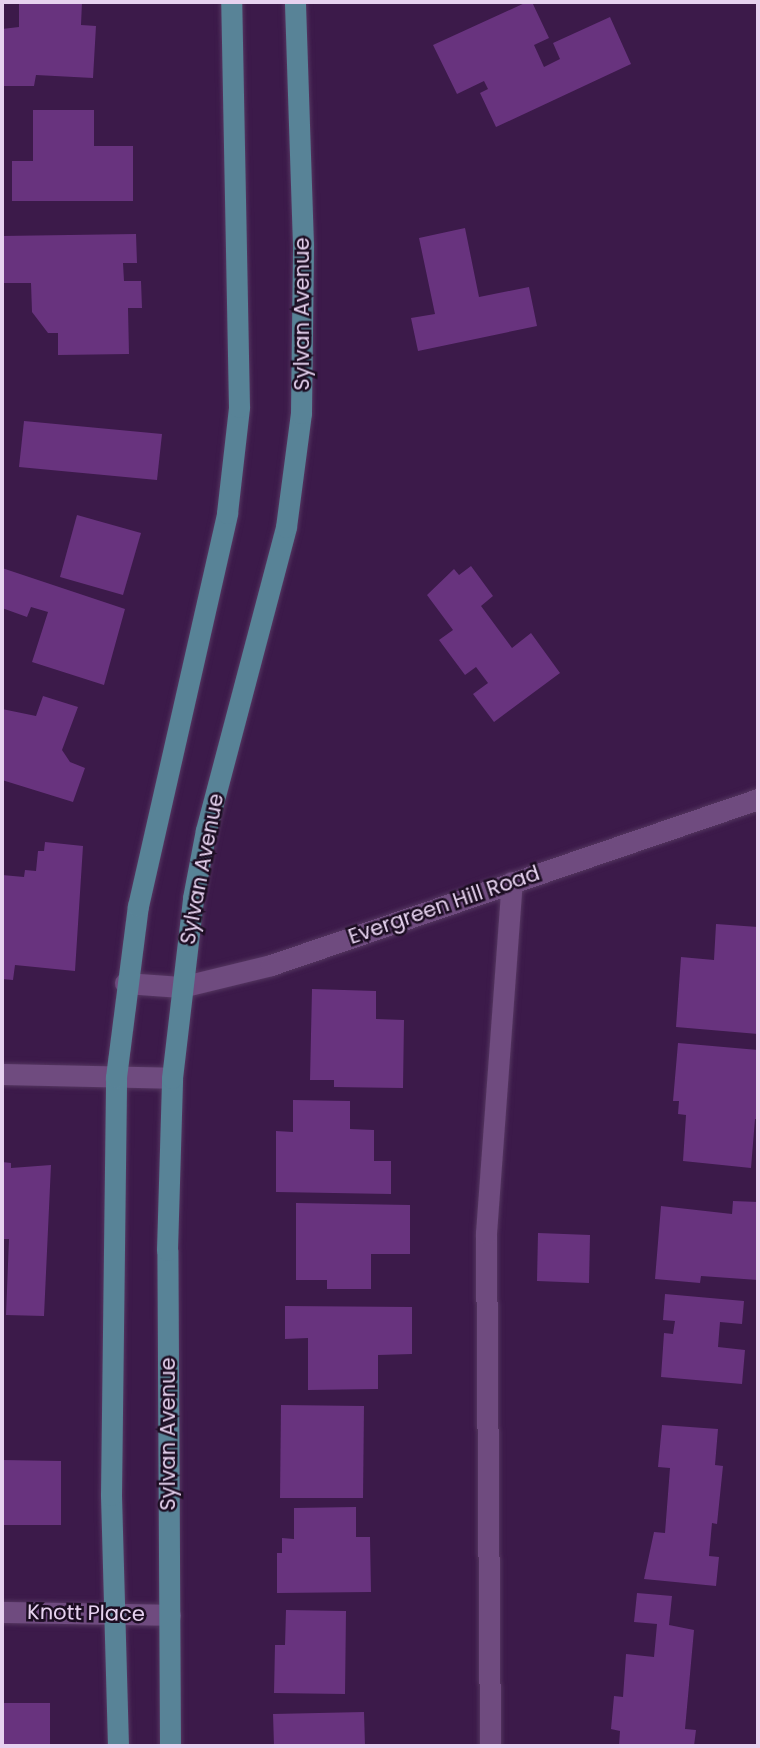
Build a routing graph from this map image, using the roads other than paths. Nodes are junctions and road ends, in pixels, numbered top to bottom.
1 (230, 2) edge
2 (295, 2) edge
3 (758, 799) edge
4 (512, 882) junction
5 (125, 983) junction
6 (181, 987) junction
7 (2, 1074) edge
8 (116, 1077) junction
9 (172, 1078) junction
10 (2, 1612) edge
11 (114, 1613) junction
12 (170, 1615) junction
13 (118, 1746) edge
14 (170, 1746) edge
15 (489, 1746) edge

1 - 5 main road
2 - 6 main road, Sylvan Avenue
3 - 4 street, Evergreen Hill Road
4 - 6 street, Evergreen Hill Road
4 - 15 street
5 - 6 street, Evergreen Hill Road
5 - 8 main road
6 - 9 main road, Sylvan Avenue
7 - 8 street
8 - 9 street
8 - 11 main road
9 - 12 main road, Sylvan Avenue
10 - 11 street, Knott Place
11 - 12 street, Knott Place
11 - 13 main road
12 - 14 main road, Sylvan Avenue

